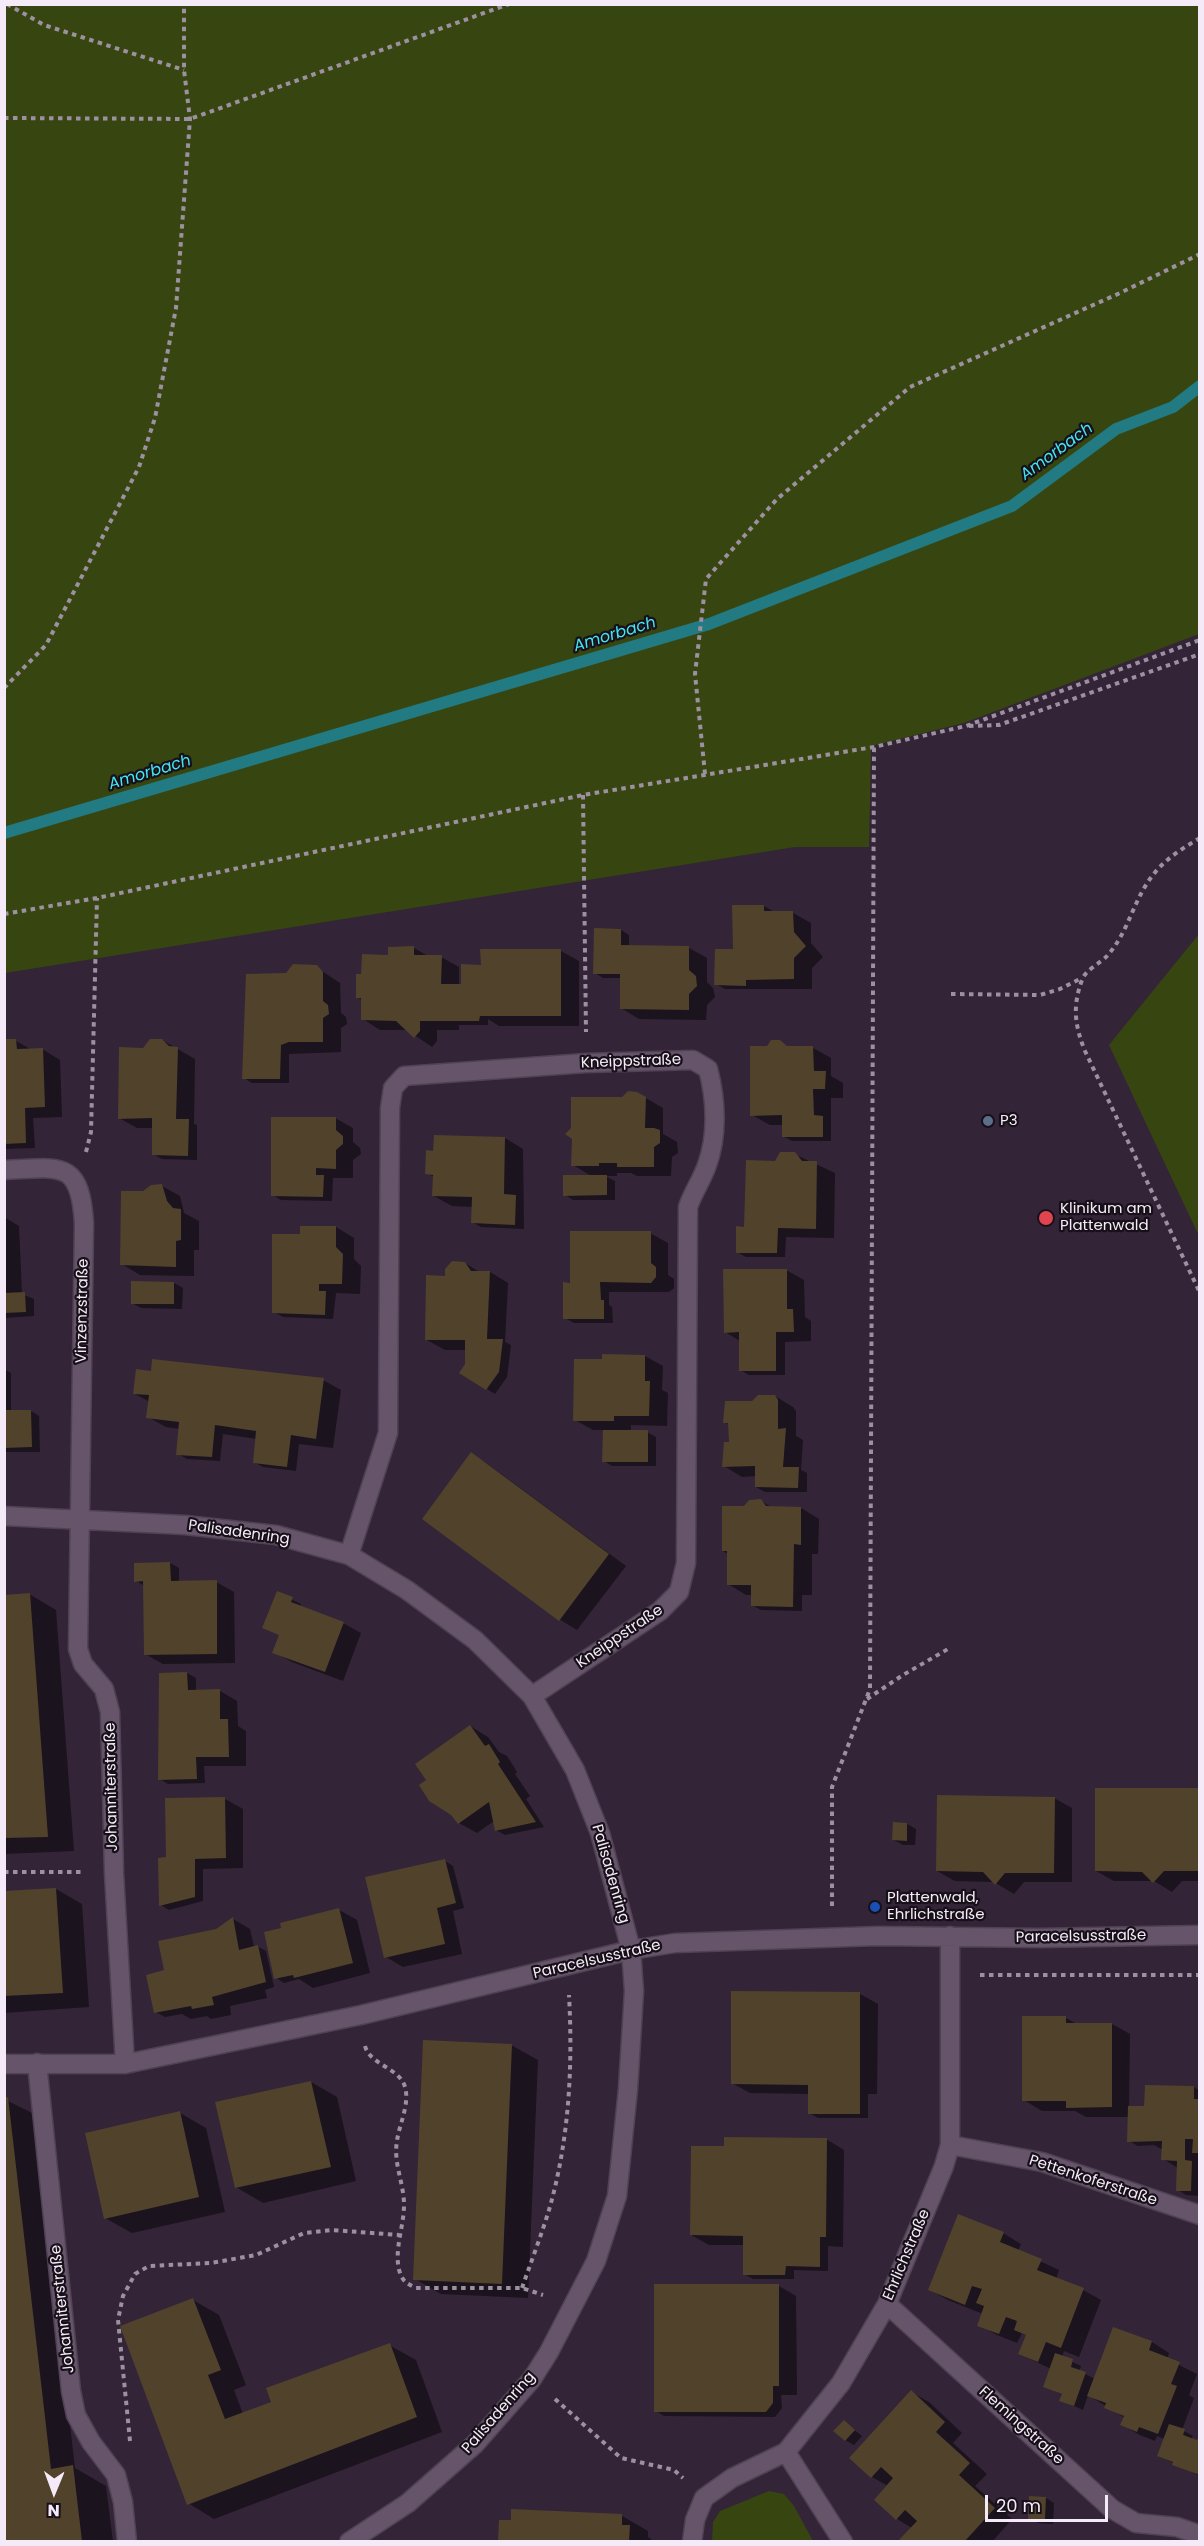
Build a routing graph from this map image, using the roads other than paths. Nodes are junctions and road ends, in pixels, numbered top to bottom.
1 (4, 1170) edge
2 (4, 1516) edge
3 (80, 1518) junction
4 (350, 1555) junction
5 (532, 1696) junction
6 (1200, 1935) edge
7 (950, 1936) junction
8 (631, 1950) junction
9 (37, 2063) junction
10 (4, 2064) edge
11 (125, 2064) junction
12 (950, 2145) junction
13 (1200, 2215) edge
14 (887, 2304) junction
15 (786, 2452) junction
16 (1200, 2535) edge
17 (127, 2541) edge
18 (349, 2541) edge
19 (692, 2541) edge
20 (843, 2541) edge

1 - 3 street, Vinzenzstraße
2 - 3 street, Palisadenring
3 - 4 street, Palisadenring
3 - 11 street, Johanniterstraße
4 - 5 street, Palisadenring
4 - 5 street, Kneippstraße
5 - 8 street, Palisadenring
6 - 7 street, Paracelsusstraße
7 - 8 street, Paracelsusstraße
7 - 12 street, Ehrlichstraße
8 - 11 street, Paracelsusstraße
8 - 18 street, Palisadenring
9 - 10 street, Paracelsusstraße
9 - 11 street, Paracelsusstraße
9 - 17 street, Johanniterstraße
12 - 13 street, Pettenkoferstraße
12 - 14 street, Ehrlichstraße
14 - 15 street, Ehrlichstraße
14 - 16 street, Flemingstraße
15 - 19 street, Ehrlichstraße
15 - 20 street

